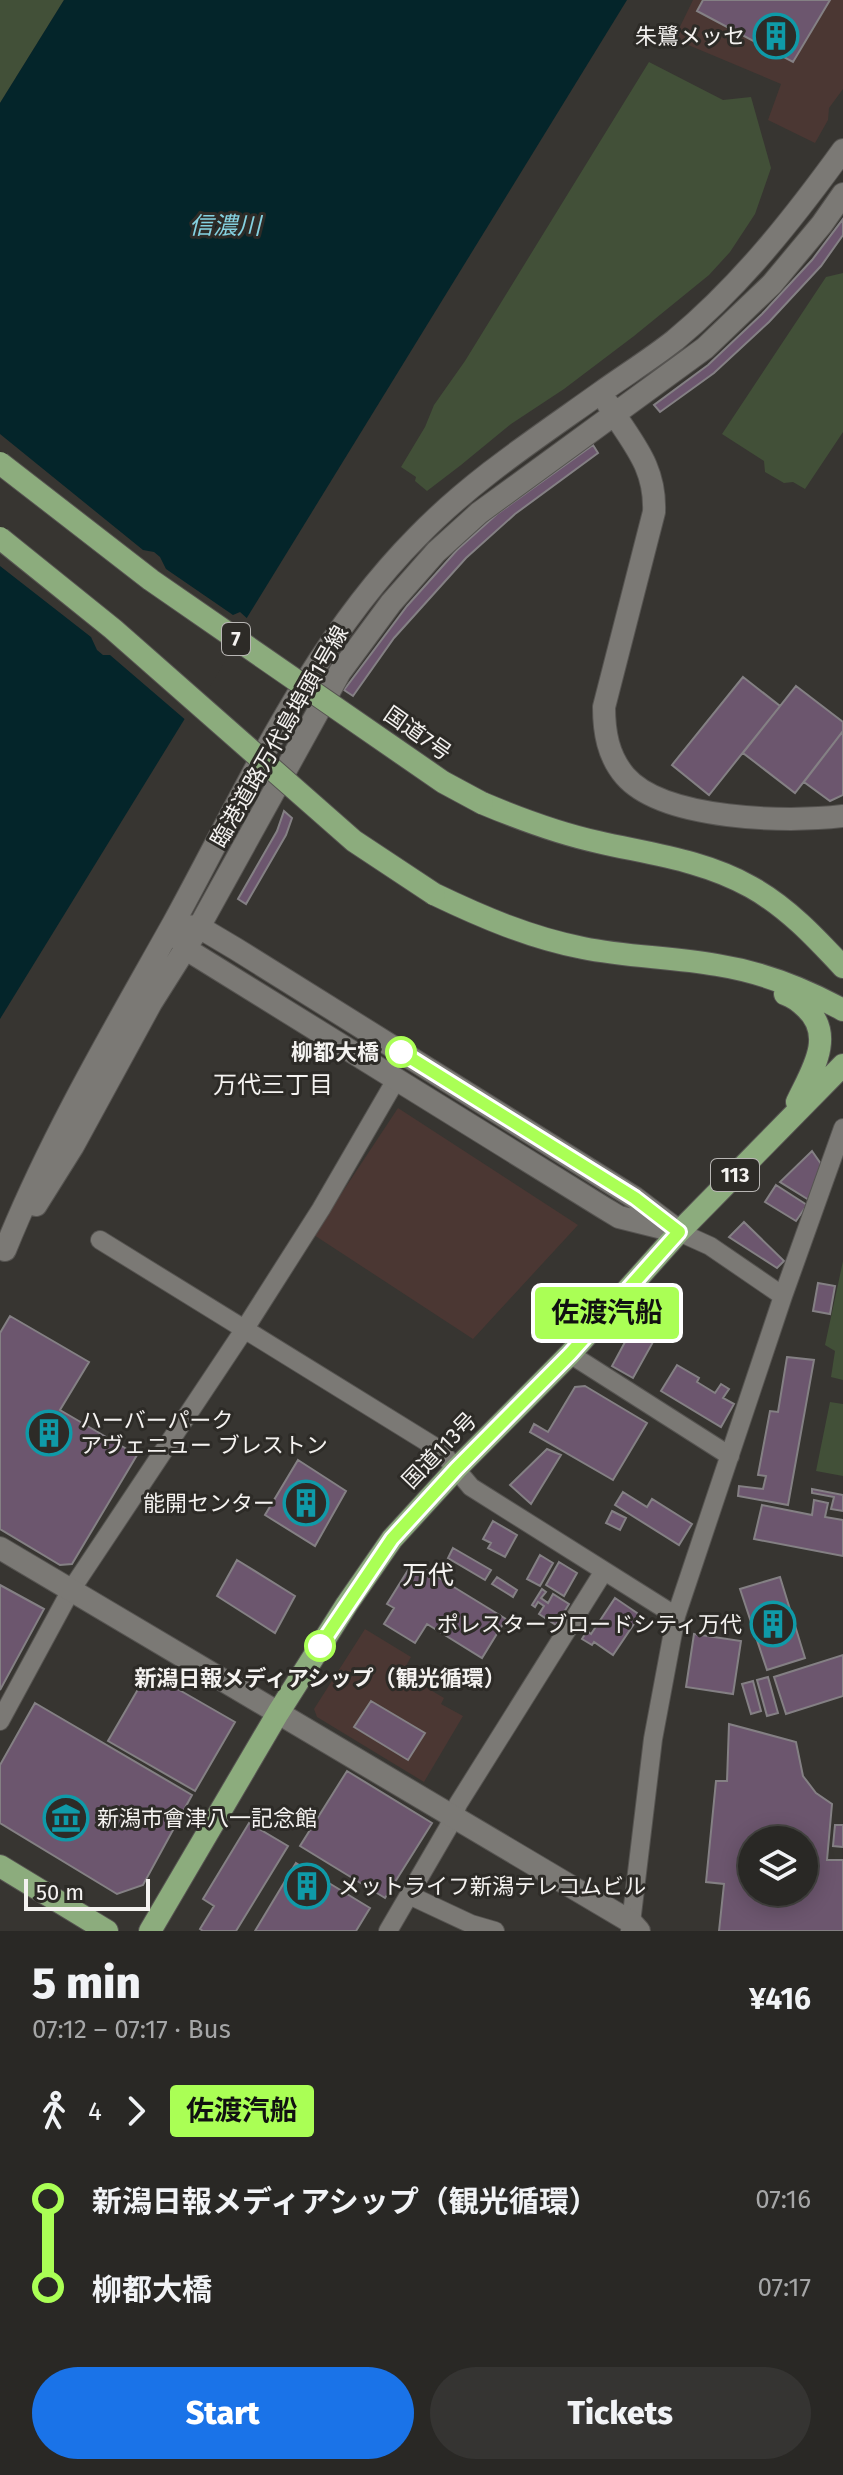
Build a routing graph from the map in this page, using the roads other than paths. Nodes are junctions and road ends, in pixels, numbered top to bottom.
1 (843, 150) edge
2 (843, 194) edge
3 (601, 392) junction
4 (614, 415) junction
5 (0, 463) edge
6 (0, 538) edge
7 (843, 816) edge
8 (780, 906) junction
9 (172, 925) junction
10 (199, 927) junction
11 (186, 949) junction
12 (843, 950) edge
13 (843, 967) edge
14 (744, 970) junction
15 (843, 1010) edge
16 (843, 1066) edge
17 (397, 1078) junction
18 (790, 1117) junction
19 (843, 1128) edge
20 (679, 1232) junction
21 (100, 1240) dead end
22 (2, 1254) edge
23 (783, 1296) junction
24 (244, 1330) junction
25 (570, 1354) junction
26 (730, 1456) junction
27 (456, 1469) junction
28 (0, 1548) edge
29 (604, 1571) junction
30 (71, 1590) junction
31 (676, 1616) junction
32 (278, 1713) junction
33 (0, 1721) edge
34 (454, 1817) junction
35 (0, 1866) edge
36 (409, 1895) junction
37 (633, 1928) edge
38 (107, 1931) edge
39 (150, 1931) edge
40 (388, 1931) edge
41 (495, 1931) edge

1 - 3 street, 臨港道路万代島埠頭1号線
2 - 4 street, 臨港道路万代島埠頭1号線
3 - 4 street
3 - 9 street, 臨港道路万代島埠頭1号線
4 - 7 street
4 - 10 street, 臨港道路万代島埠頭1号線
5 - 8 highway, 国道7号 / 7, bridge
6 - 14 highway, bridge
8 - 12 highway
8 - 13 highway, 国道7号 / 7
9 - 10 street
9 - 11 street
9 - 22 street, 臨港道路万代島埠頭1号線
10 - 11 street, 臨港道路万代島埠頭1号線
10 - 20 street
11 - 17 street
11 - 22 street, 臨港道路万代島埠頭1号線
14 - 15 highway
14 - 18 highway
16 - 18 highway, 国道113号 / 113
17 - 20 street
17 - 24 street
18 - 20 highway, 国道113号 / 113
19 - 23 street
20 - 23 street
20 - 25 highway, 国道113号 / 113
21 - 24 street
23 - 26 street
24 - 27 street
24 - 30 street
25 - 26 street
25 - 27 highway, 国道113号 / 113
26 - 31 street
27 - 29 street
27 - 32 highway, 国道113号 / 113
28 - 30 street
29 - 31 street
29 - 34 street
30 - 32 street
30 - 33 street
31 - 37 street
32 - 34 street
32 - 39 highway, 国道113号 / 113
34 - 36 street
34 - 37 street
35 - 38 highway
36 - 40 street
36 - 41 street

